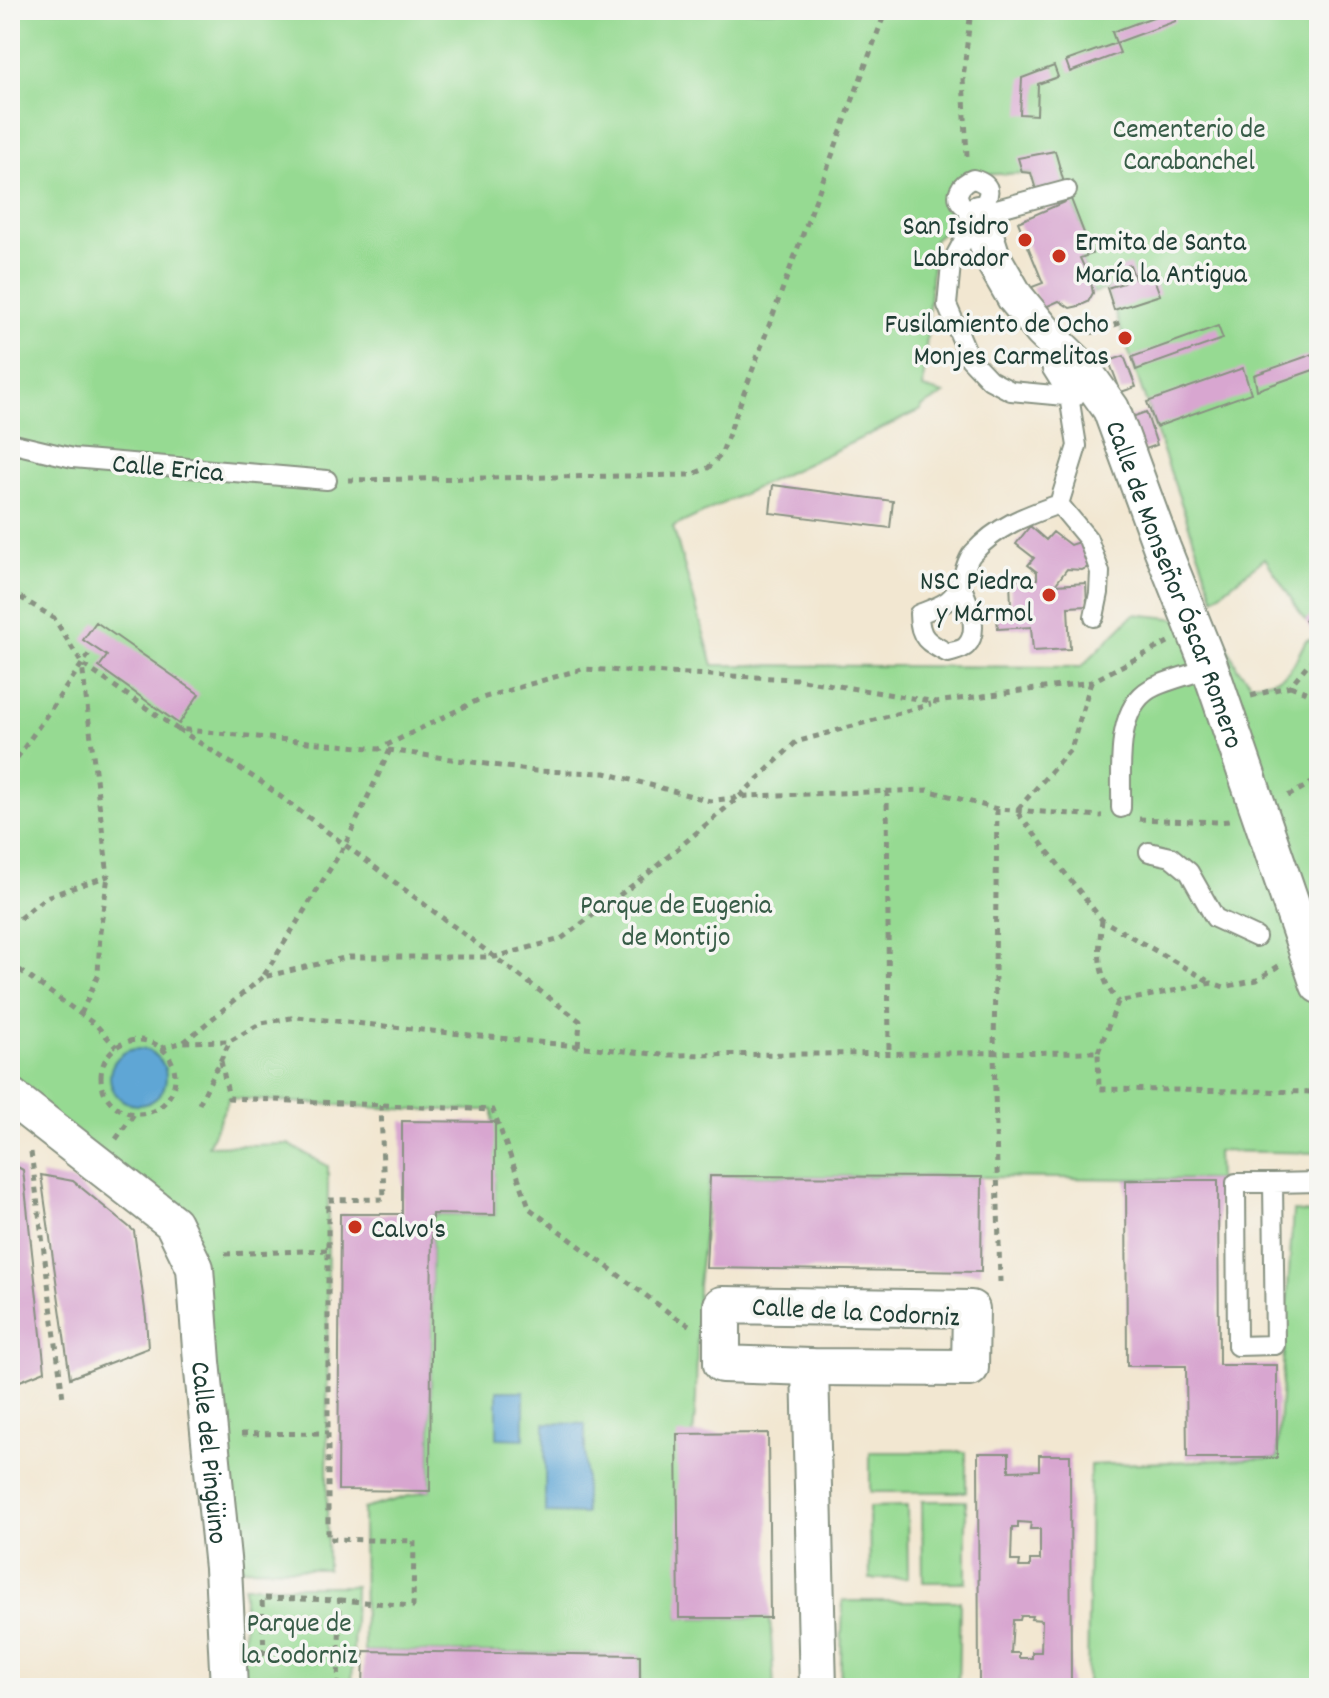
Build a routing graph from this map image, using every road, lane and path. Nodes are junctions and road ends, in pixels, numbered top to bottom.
1 (886, 10) edge
2 (971, 10) edge
3 (969, 180) joint
4 (1067, 190) dead end
5 (978, 214) junction
6 (1043, 331) junction
7 (1069, 396) junction
8 (1111, 409) junction
9 (10, 443) edge
10 (327, 480) joint
11 (1059, 504) junction
12 (960, 584) dead end
13 (10, 591) edge
14 (1094, 617) dead end
15 (1193, 629) junction
16 (89, 654) dead end
17 (1319, 656) edge
18 (82, 664) junction
19 (1210, 668) junction
20 (1091, 682) junction
21 (1290, 686) junction
22 (1319, 697) edge
23 (936, 702) junction
24 (177, 729) junction
25 (379, 749) junction
26 (390, 750) junction
27 (10, 768) edge
28 (1319, 779) edge
29 (887, 791) junction
30 (739, 797) junction
31 (997, 809) junction
32 (1016, 811) junction
33 (1120, 814) junction
34 (1261, 816) junction
35 (345, 845) junction
36 (1149, 852) dead end
37 (108, 876) junction
38 (1102, 920) junction
39 (10, 926) edge
40 (1256, 937) dead end
41 (495, 957) junction
42 (10, 963) edge
43 (1314, 969) edge
44 (263, 977) junction
45 (1212, 983) junction
46 (1118, 1002) junction
47 (81, 1014) junction
48 (230, 1041) junction
49 (184, 1042) junction
50 (116, 1047) junction
51 (578, 1047) junction
52 (161, 1048) junction
53 (1098, 1052) junction
54 (994, 1053) junction
55 (889, 1054) junction
56 (221, 1061) junction
57 (1319, 1092) edge
58 (10, 1096) edge
59 (199, 1104) dead end
60 (381, 1105) junction
61 (134, 1114) junction
62 (115, 1139) dead end
63 (31, 1151) dead end
64 (1319, 1182) edge
65 (1273, 1183) junction
66 (328, 1250) junction
67 (222, 1254) dead end
68 (1000, 1282) dead end
69 (697, 1330) dead end
70 (810, 1367) junction
71 (63, 1398) dead end
72 (328, 1433) junction
73 (228, 1434) dead end
74 (340, 1600) junction
75 (264, 1658) dead end
76 (229, 1688) edge
77 (338, 1688) edge
78 (818, 1688) edge

1 - 10 path
2 - 3 path
3 - 5 lane
4 - 5 lane
5 - 6 street, Calle de Monseñor Óscar Romero
5 - 7 lane
6 - 7 lane
6 - 8 street, Calle de Monseñor Óscar Romero
7 - 8 lane
7 - 11 lane
8 - 15 street, Calle de Monseñor Óscar Romero
9 - 10 lane, Calle Erica
11 - 12 lane
11 - 14 lane
13 - 18 path
15 - 19 street, Calle de Monseñor Óscar Romero
15 - 20 path
16 - 18 path
17 - 21 path
18 - 24 path
18 - 27 path
18 - 37 path
19 - 21 path
19 - 33 lane
19 - 34 street, Calle de Monseñor Óscar Romero
20 - 23 path
20 - 32 path
21 - 22 path
23 - 25 path
23 - 30 path
24 - 25 path
24 - 35 path
25 - 26 path
26 - 30 path
26 - 35 path
28 - 34 path
29 - 30 path
29 - 31 path
29 - 55 path
30 - 41 path
31 - 32 path
31 - 54 path
32 - 33 path
32 - 38 path
33 - 34 path
34 - 43 street, Calle de Monseñor Óscar Romero
35 - 41 path
35 - 44 path
36 - 40 lane
37 - 39 path
37 - 47 path
38 - 45 path
38 - 46 path
41 - 44 path
41 - 51 path
42 - 47 path
43 - 45 path
44 - 49 path
45 - 46 path
46 - 53 path
47 - 50 path
48 - 49 path
48 - 51 path
48 - 56 path
49 - 52 path
50 - 52 path
50 - 61 path
51 - 55 path
52 - 61 path
53 - 54 path
53 - 57 path
54 - 55 path
54 - 68 path
56 - 59 path
56 - 60 path
58 - 76 street, Calle del Pingüino
60 - 66 path
60 - 69 path
61 - 62 path
63 - 71 path
64 - 65 lane
65 - 65 lane
66 - 67 path
66 - 72 path
70 - 70 street, Calle de la Codorniz
70 - 78 street
72 - 73 path
72 - 74 path
74 - 75 path
74 - 77 path

